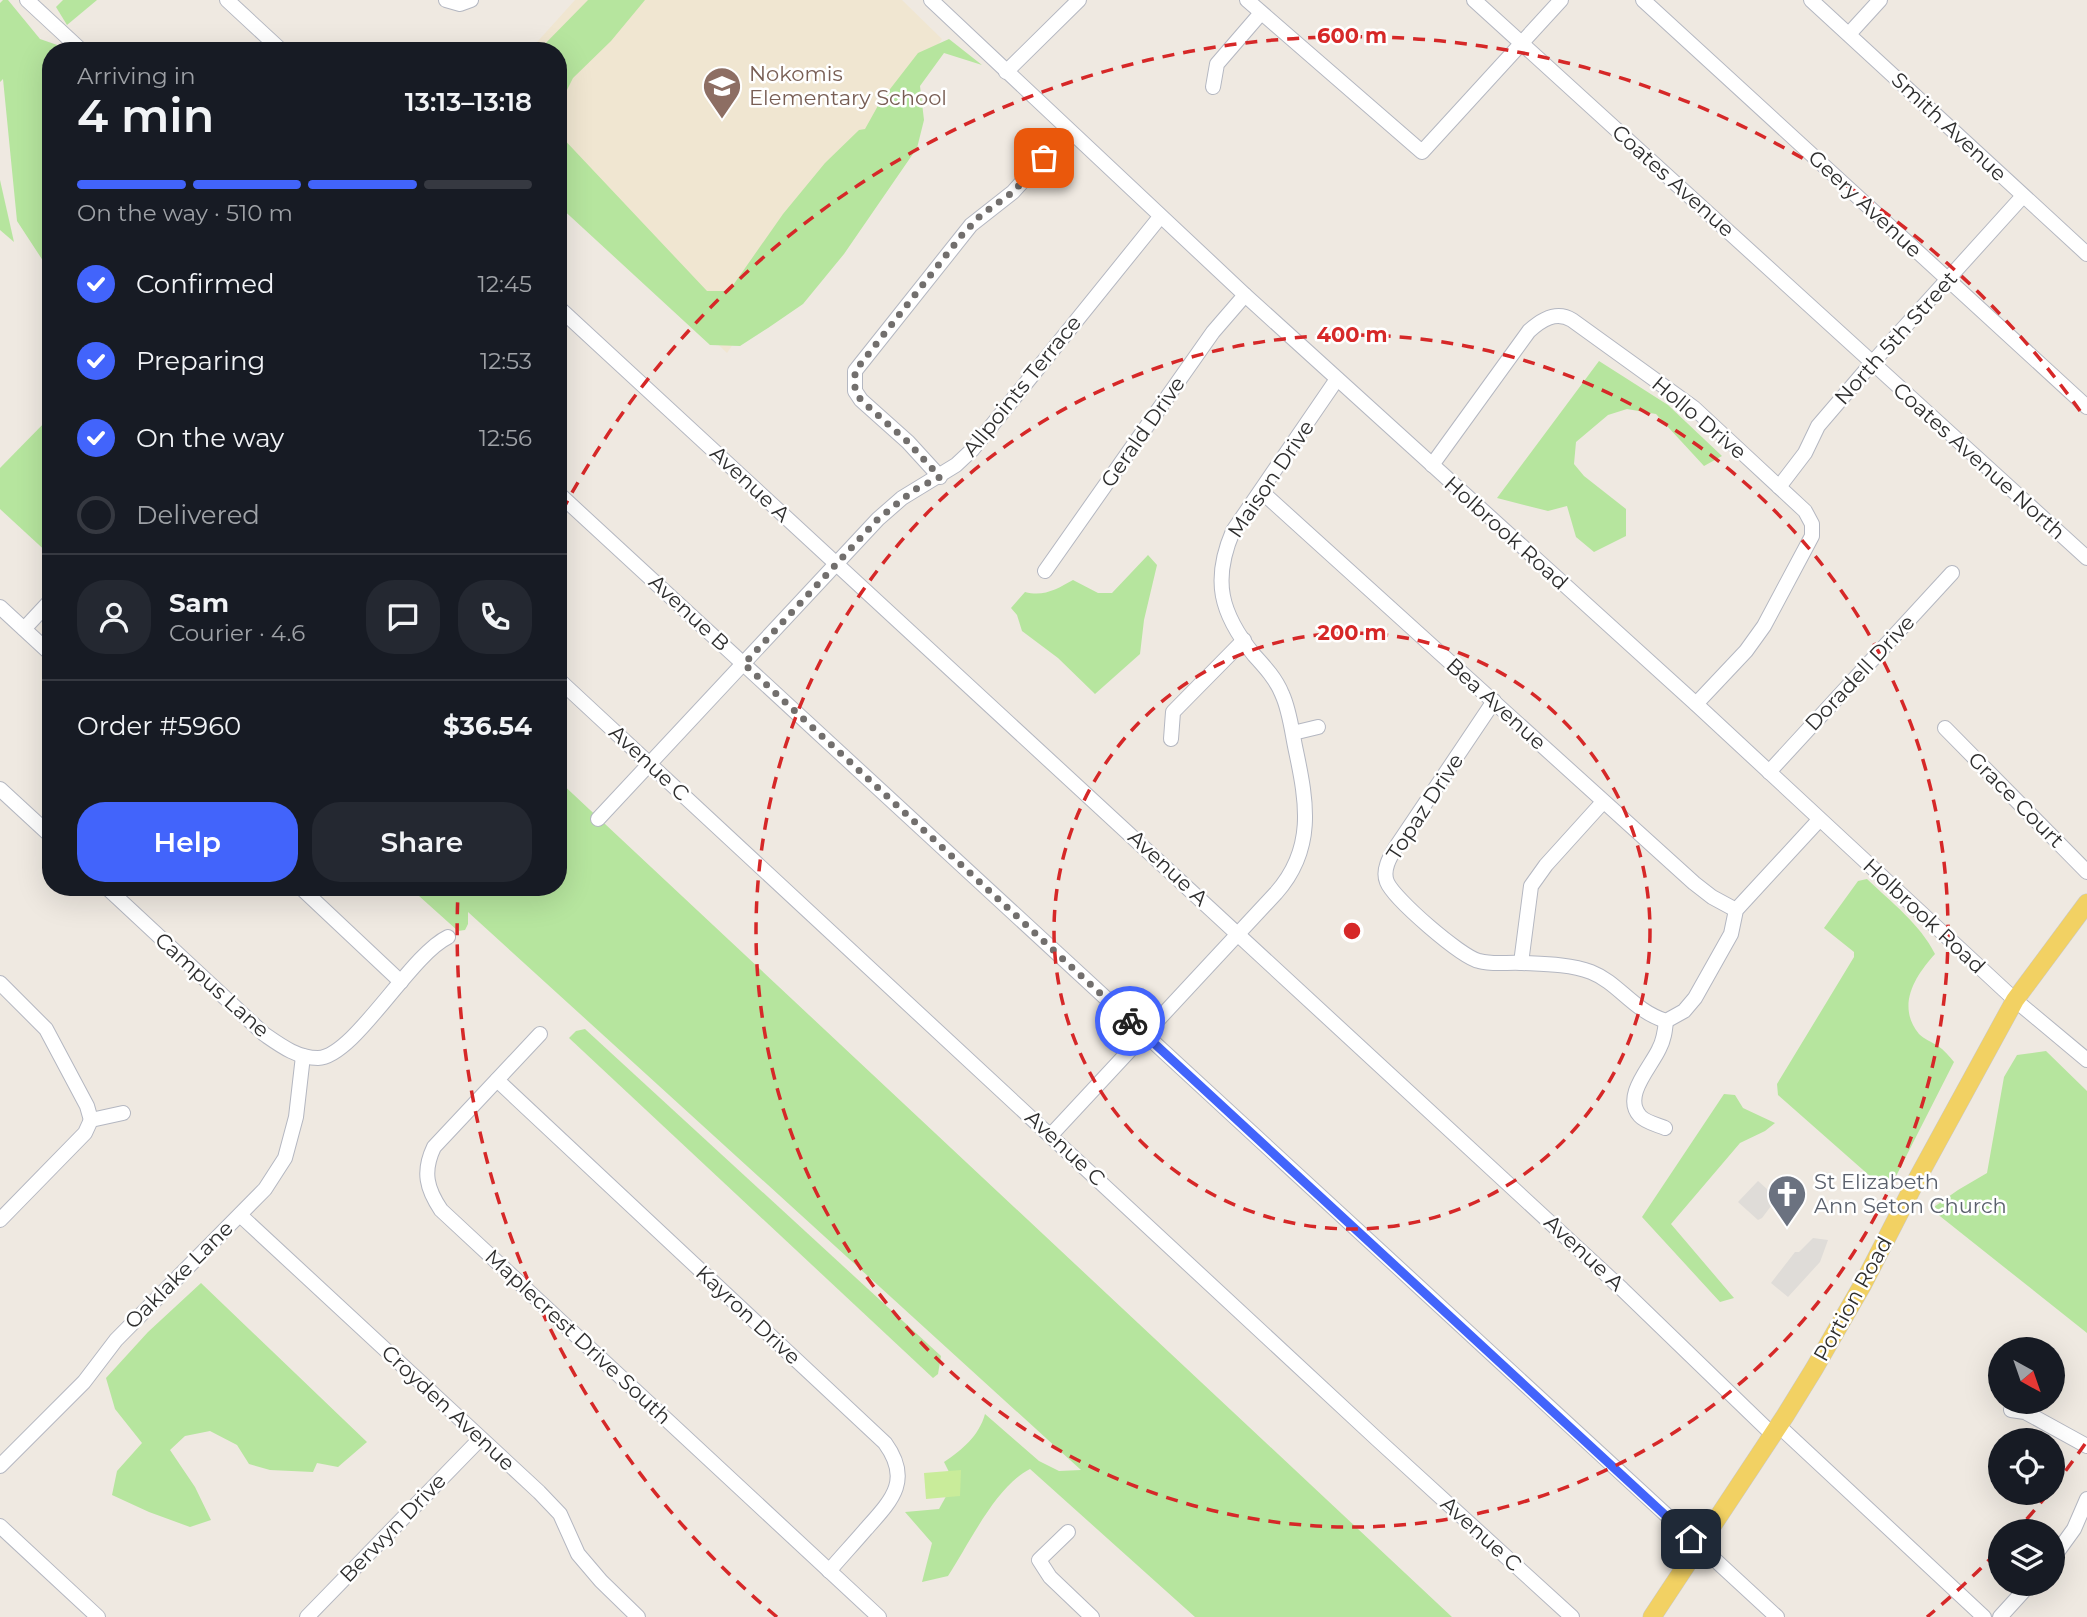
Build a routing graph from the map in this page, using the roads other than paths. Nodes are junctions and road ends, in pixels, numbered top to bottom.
1 (27, 0) edge
2 (227, 0) edge
3 (446, 0) edge
4 (471, 0) edge
5 (931, 0) edge
6 (1079, 0) edge
7 (1247, 0) edge
8 (1474, 0) edge
9 (1561, 0) edge
10 (1643, 0) edge
11 (1811, 0) edge
12 (1880, 0) edge
13 (1261, 13) junction
14 (1849, 34) junction
15 (72, 42) edge
16 (272, 42) edge
17 (1521, 43) junction
18 (1006, 72) junction
19 (1213, 87) dead end
20 (1068, 131) junction
21 (2023, 196) junction
22 (1160, 217) junction
23 (2087, 254) edge
24 (1947, 280) junction
25 (1245, 295) junction
26 (567, 315) edge
27 (1872, 363) junction
28 (1337, 379) junction
29 (2087, 407) edge
30 (1432, 465) junction
31 (940, 477) junction
32 (1779, 488) junction
33 (1262, 492) junction
34 (567, 501) edge
35 (2087, 558) edge
36 (836, 564) junction
37 (1045, 571) dead end
38 (1952, 573) dead end
39 (0, 607) edge
40 (42, 610) edge
41 (24, 629) junction
42 (1244, 640) junction
43 (42, 646) edge
44 (744, 664) junction
45 (567, 687) edge
46 (1494, 701) junction
47 (1696, 704) junction
48 (1318, 727) dead end
49 (1945, 728) dead end
50 (1293, 733) junction
51 (1171, 740) dead end
52 (650, 764) junction
53 (1769, 772) junction
54 (0, 789) edge
55 (1603, 802) junction
56 (598, 819) dead end
57 (1819, 820) junction
58 (42, 828) edge
59 (2087, 872) edge
60 (116, 896) edge
61 (310, 896) edge
62 (2087, 903) edge
63 (1736, 910) junction
64 (1238, 932) junction
65 (448, 937) dead end
66 (1521, 963) junction
67 (401, 982) junction
68 (0, 983) edge
69 (2015, 1000) junction
70 (1666, 1021) junction
71 (540, 1034) dead end
72 (1145, 1035) junction
73 (303, 1056) junction
74 (2087, 1060) edge
75 (497, 1080) junction
76 (123, 1113) dead end
77 (91, 1119) junction
78 (1665, 1128) dead end
79 (1051, 1135) junction
80 (240, 1215) junction
81 (0, 1220) edge
82 (2029, 1414) edge
83 (1775, 1430) junction
84 (480, 1438) junction
85 (2087, 1446) edge
86 (0, 1466) edge
87 (2087, 1499) edge
88 (0, 1526) edge
89 (1068, 1532) dead end
90 (2065, 1542) edge
91 (1699, 1546) junction
92 (829, 1571) junction
93 (2019, 1596) edge
94 (98, 1617) edge
95 (307, 1617) edge
96 (638, 1617) edge
97 (879, 1617) edge
98 (1093, 1617) edge
99 (1572, 1617) edge
100 (1652, 1617) edge
101 (1777, 1617) edge
102 (1984, 1617) edge
103 (2000, 1617) edge

1 - 15 street
2 - 16 street
3 - 4 street
5 - 18 street, Holbrook Road
6 - 18 street
7 - 13 street
8 - 17 street, Coates Avenue
9 - 17 street
10 - 24 street, Geery Avenue
11 - 14 street, Smith Avenue
12 - 14 street
13 - 17 street
13 - 19 street
14 - 21 street, Smith Avenue
17 - 27 street, Coates Avenue
18 - 20 street, Holbrook Road
20 - 22 street, Holbrook Road
20 - 31 street
21 - 23 street, Smith Avenue
21 - 24 street, North 5th Street
22 - 25 street, Holbrook Road
22 - 31 street, Allpoints Terrace
24 - 27 street, North 5th Street
24 - 29 street, Geery Avenue
25 - 28 street, Holbrook Road
25 - 37 street, Gerald Drive
26 - 36 street, Avenue A
27 - 32 street, North 5th Street
27 - 35 street, Coates Avenue North
28 - 30 street, Holbrook Road
28 - 33 street, Maison Drive
30 - 32 street, Hollo Drive
30 - 47 street, Holbrook Road
31 - 36 street, Allpoints Terrace
32 - 47 street, Hollo Drive
33 - 42 street, Maison Drive
33 - 46 street, Bea Avenue
34 - 44 street, Avenue B
36 - 44 street, Allpoints Terrace
36 - 64 street, Avenue A
38 - 53 street, Doradell Drive
39 - 41 street
40 - 41 street
41 - 43 street
42 - 50 street, Maison Drive
42 - 51 street
44 - 52 street, Allpoints Terrace
44 - 72 street, Avenue B
45 - 52 street, Avenue C
46 - 55 street, Bea Avenue
46 - 66 street, Topaz Drive
47 - 53 street, Holbrook Road
48 - 50 street
49 - 59 street, Grace Court
50 - 64 street, Maison Drive
52 - 56 street, Allpoints Terrace
52 - 79 street, Avenue C
53 - 57 street, Holbrook Road
54 - 58 street
55 - 63 street, Bea Avenue
55 - 66 street
57 - 63 street
57 - 69 street, Holbrook Road
60 - 73 street, Campus Lane
61 - 67 street
62 - 69 main road, Portion Road
63 - 70 street
64 - 72 street, Maison Drive
64 - 83 street, Avenue A
65 - 67 street
66 - 70 street, Topaz Drive
67 - 73 street
68 - 77 street
69 - 74 street, Holbrook Road
69 - 83 main road, Portion Road
70 - 78 street
71 - 75 street, Maplecrest Drive South
72 - 79 street, Maison Drive
72 - 91 street, Avenue B
73 - 80 street, Oaklake Lane
75 - 92 street, Kayron Drive
75 - 92 street, Maplecrest Drive South
76 - 77 street
77 - 81 street
79 - 99 street, Avenue C
80 - 84 street, Croyden Avenue
80 - 86 street, Oaklake Lane
82 - 85 street
83 - 91 main road, Portion Road
83 - 102 street, Avenue A
84 - 95 street, Berwyn Drive
84 - 96 street, Croyden Avenue
87 - 90 street
88 - 94 street
89 - 98 street
91 - 100 main road, Portion Road
91 - 101 street, Avenue B
92 - 97 street, Maplecrest Drive South
93 - 103 street

